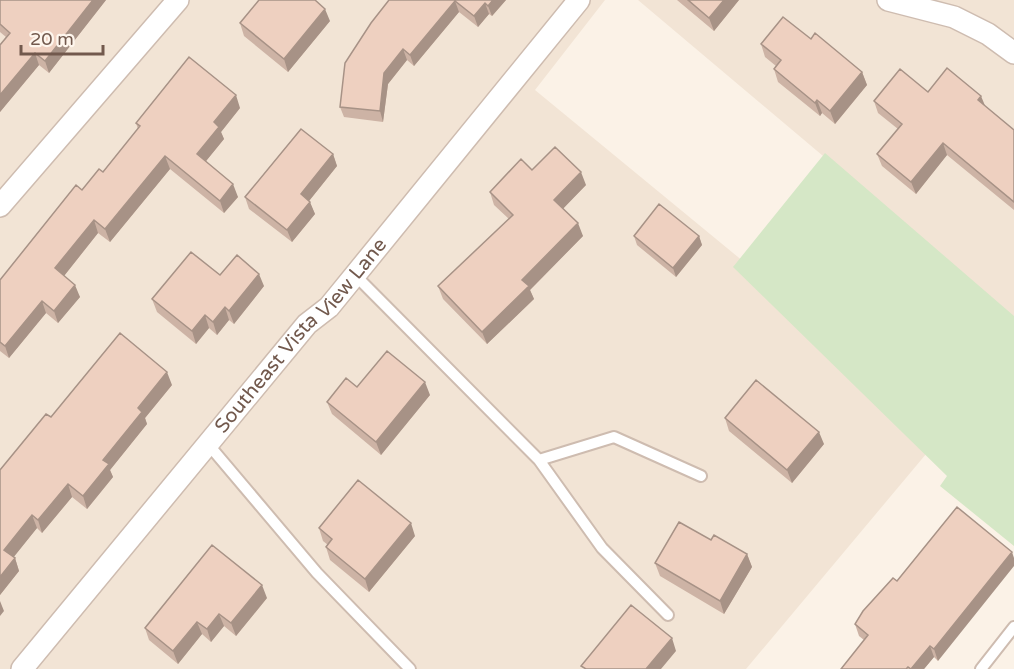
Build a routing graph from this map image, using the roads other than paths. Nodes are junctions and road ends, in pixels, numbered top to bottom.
1 (177, 0) edge
2 (579, 0) edge
3 (888, 0) edge
4 (1014, 53) edge
5 (0, 206) edge
6 (355, 275) junction
7 (208, 444) junction
8 (539, 460) junction
9 (701, 476) dead end
10 (669, 615) dead end
11 (1014, 627) edge
12 (22, 669) edge
13 (410, 669) edge
14 (981, 669) edge

1 - 5 street
2 - 6 street, Southeast Vista View Lane
3 - 4 street
6 - 7 street, Southeast Vista View Lane
6 - 8 lane
7 - 12 street, Southeast Vista View Lane
7 - 13 lane
8 - 9 lane
8 - 10 lane
11 - 14 lane

